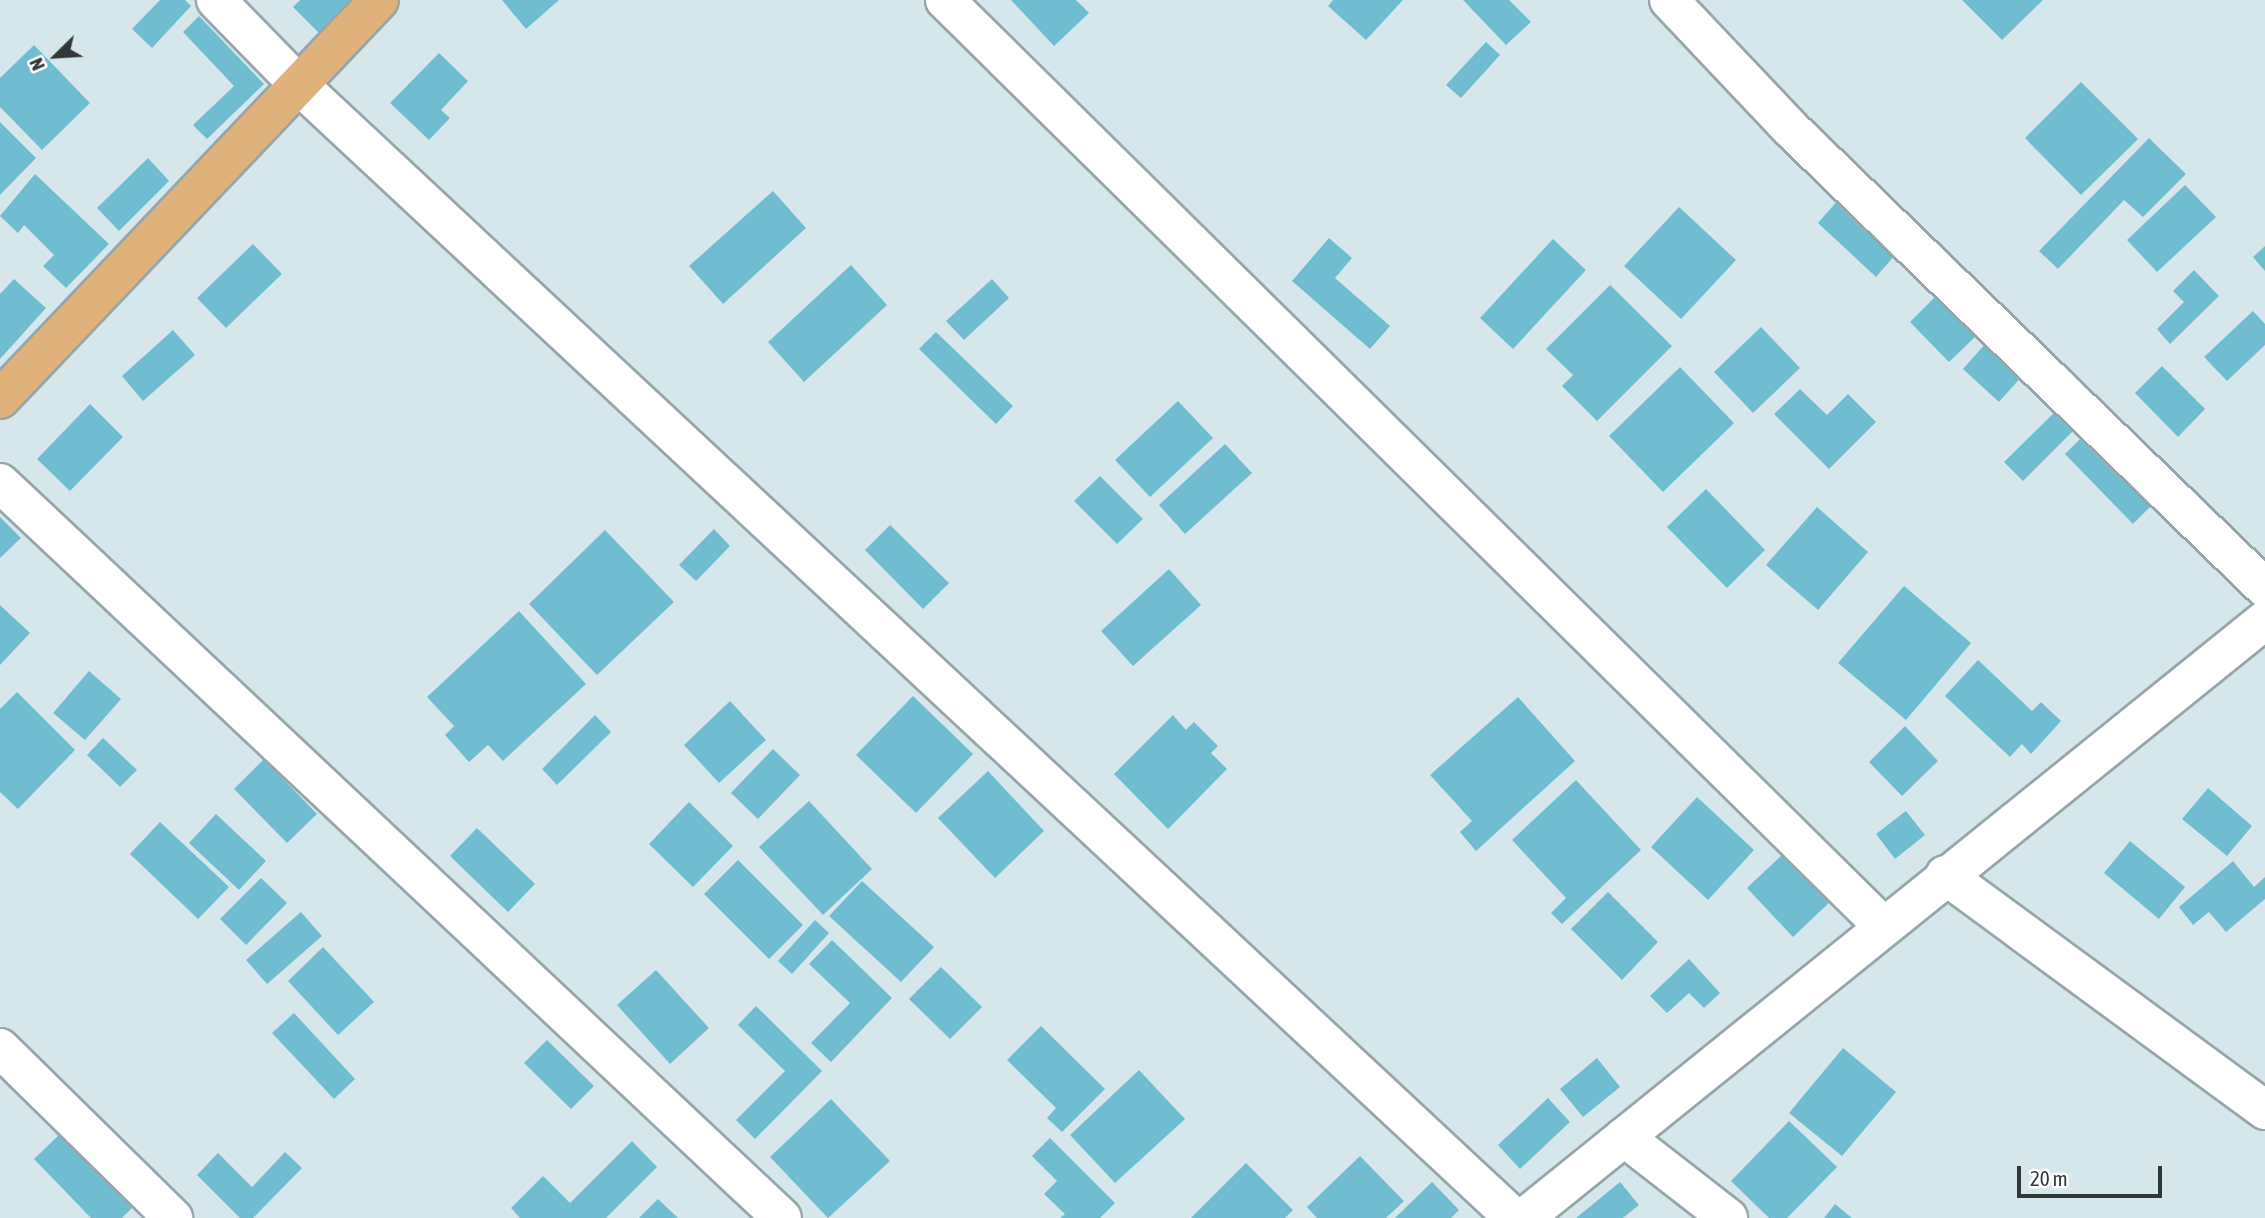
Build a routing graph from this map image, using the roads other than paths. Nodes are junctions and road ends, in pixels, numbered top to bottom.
1 (216, 0) edge
2 (379, 0) edge
3 (945, 0) edge
4 (1669, 0) edge
5 (298, 84) junction
6 (0, 399) edge
7 (0, 483) edge
8 (2265, 588) edge
9 (2265, 620) edge
10 (1945, 875) junction
11 (1883, 926) junction
12 (0, 1048) edge
13 (2265, 1110) edge
14 (1624, 1137) junction
15 (173, 1218) edge
16 (782, 1218) edge
17 (1514, 1218) edge
18 (1524, 1218) edge
19 (1728, 1218) edge

1 - 5 street
2 - 5 main road
3 - 11 street
4 - 8 street
5 - 6 main road
5 - 17 street
7 - 16 street
9 - 10 street
10 - 11 street
10 - 13 street
11 - 14 street
12 - 15 street
14 - 18 street
14 - 19 street

